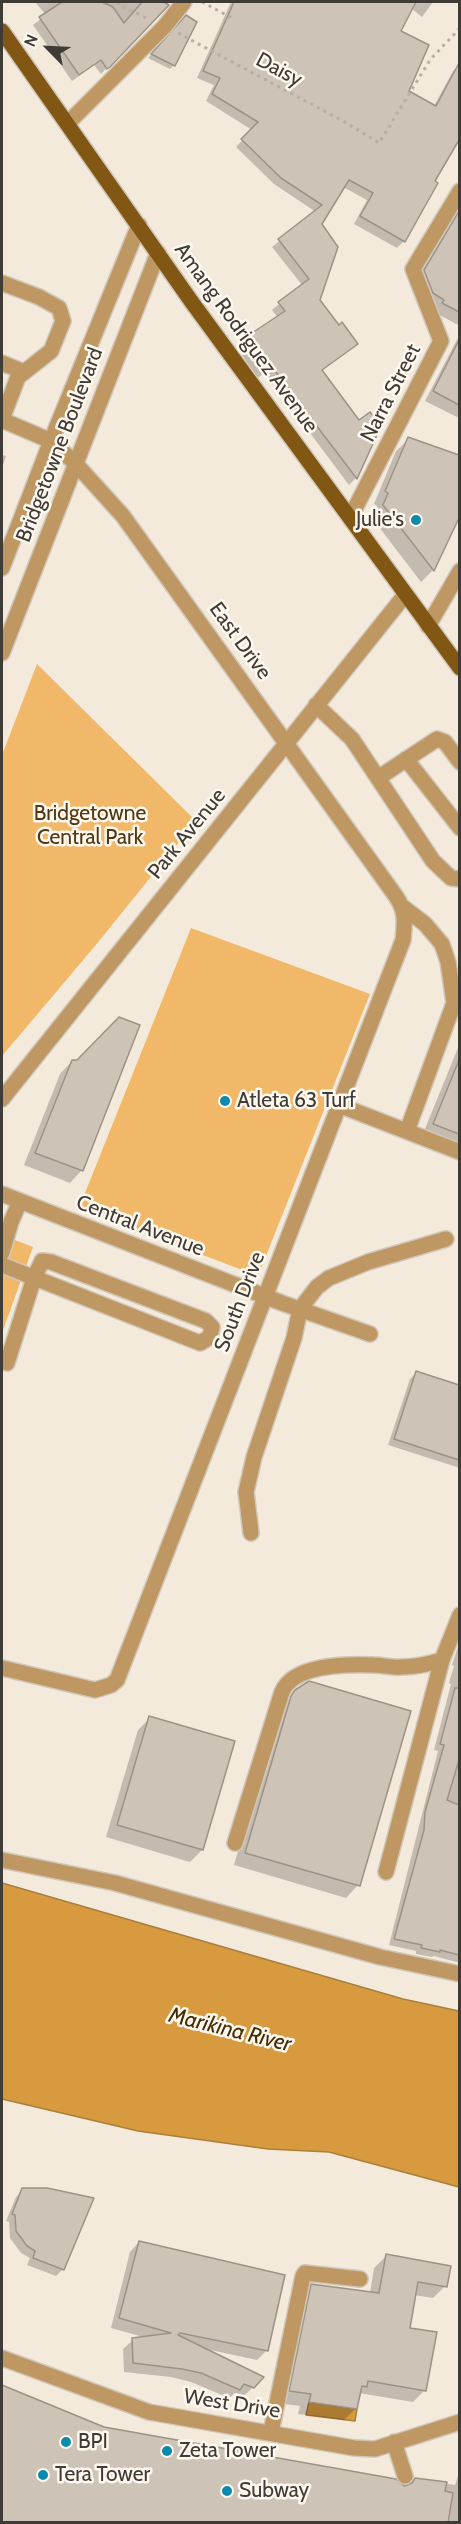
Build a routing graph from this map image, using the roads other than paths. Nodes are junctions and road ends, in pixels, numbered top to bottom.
1 (184, 2) edge
2 (2, 31) edge
3 (69, 123) junction
4 (459, 191) edge
5 (139, 225) junction
6 (158, 253) junction
7 (2, 283) edge
8 (2, 363) edge
9 (24, 372) junction
10 (2, 419) edge
11 (51, 441) junction
12 (75, 463) junction
13 (350, 518) junction
14 (2, 568) edge
15 (459, 571) edge
16 (405, 595) junction
17 (428, 626) junction
18 (2, 653) edge
19 (459, 668) edge
20 (316, 705) junction
21 (287, 742) junction
22 (406, 759) junction
23 (459, 762) edge
24 (378, 778) junction
25 (459, 828) edge
26 (459, 879) edge
27 (404, 907) junction
28 (2, 1099) edge
29 (339, 1105) junction
30 (407, 1131) junction
31 (459, 1152) edge
32 (2, 1194) edge
33 (20, 1201) junction
34 (446, 1239) dead end
35 (2, 1253) edge
36 (2, 1265) edge
37 (34, 1278) junction
38 (264, 1296) junction
39 (300, 1310) junction
40 (370, 1334) dead end
41 (7, 1363) dead end
42 (251, 1533) dead end
43 (459, 1615) edge
44 (442, 1660) junction
45 (2, 1668) edge
46 (235, 1843) dead end
47 (2, 1860) edge
48 (386, 1872) dead end
49 (459, 1974) edge
50 (360, 2279) dead end
51 (2, 2358) edge
52 (459, 2422) edge
53 (271, 2432) junction
54 (394, 2442) junction
55 (405, 2476) dead end

1 - 3 street
2 - 3 main road, Amang Rodriguez Avenue
3 - 5 main road, Amang Rodriguez Avenue
4 - 13 street, Narra Street
5 - 6 main road, Amang Rodriguez Avenue
5 - 11 street, Bridgetowne Boulevard
6 - 12 street, Bridgetowne Boulevard
6 - 13 main road, Amang Rodriguez Avenue
7 - 9 street
8 - 9 street
9 - 10 street
10 - 11 street, East Drive
11 - 12 street, East Drive
11 - 14 street, Bridgetowne Boulevard
12 - 18 street, Bridgetowne Boulevard
12 - 21 street, East Drive
13 - 16 main road, Amang Rodriguez Avenue
15 - 17 street
16 - 17 main road, Amang Rodriguez Avenue
16 - 20 street, Park Avenue
17 - 19 main road, Amang Rodriguez Avenue
20 - 21 street, Park Avenue
20 - 24 street
21 - 27 street, East Drive
21 - 28 street, Park Avenue
22 - 23 street
22 - 24 street
22 - 25 street
24 - 26 street
27 - 29 street, South Drive
27 - 30 street, East Drive
29 - 30 street
29 - 38 street, South Drive
30 - 31 street
32 - 33 street, Central Avenue
33 - 35 street
33 - 38 street, Central Avenue
34 - 39 street
36 - 37 street
37 - 37 street
37 - 41 street
38 - 39 street, Central Avenue
38 - 45 street, South Drive
39 - 40 street, Central Avenue
39 - 42 street
43 - 44 street
44 - 46 street
44 - 48 street
47 - 49 street
50 - 53 street
51 - 53 street, West Drive
52 - 54 street, West Drive
53 - 54 street, West Drive
54 - 55 street

